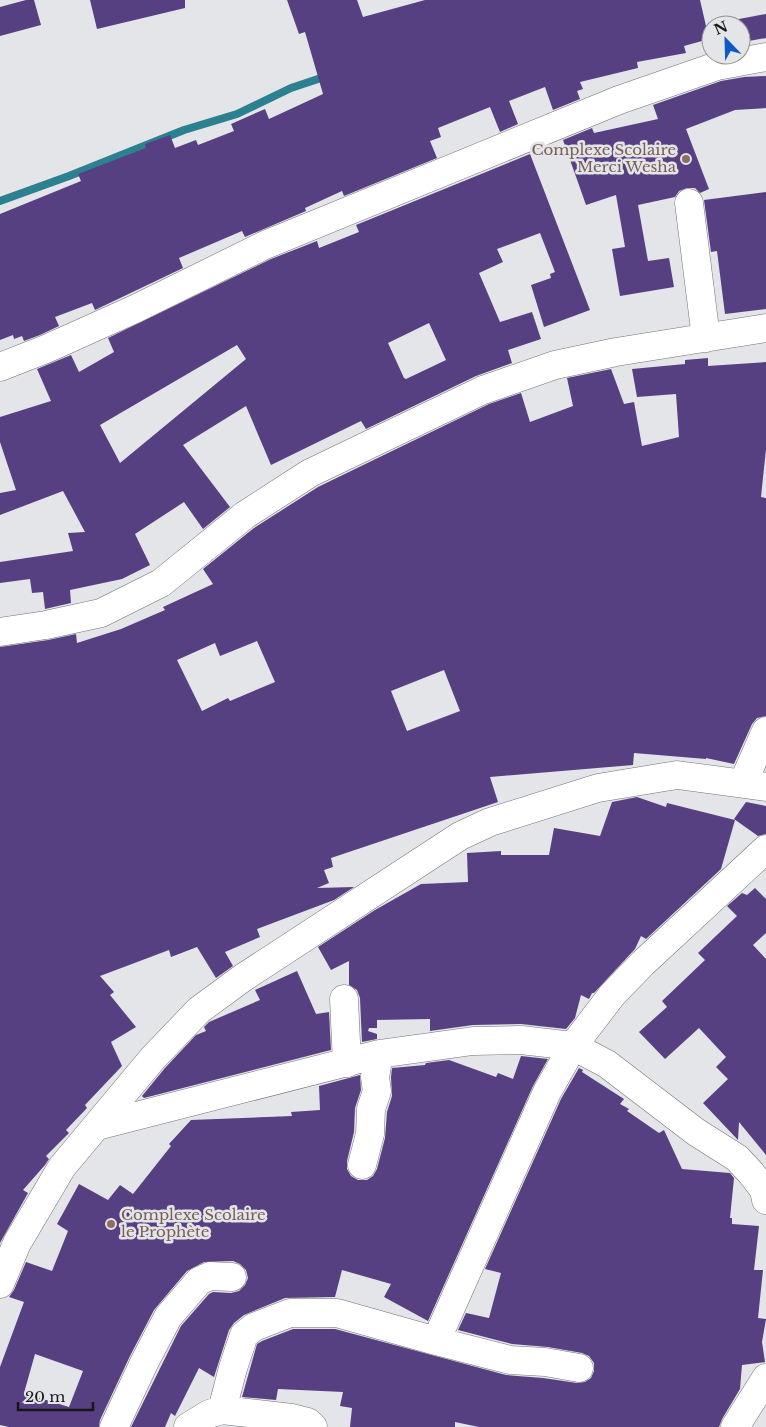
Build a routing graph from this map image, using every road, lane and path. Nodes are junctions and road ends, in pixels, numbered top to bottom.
1 (766, 57) edge
2 (689, 203) dead end
3 (766, 328) edge
4 (706, 338) junction
5 (0, 367) edge
6 (0, 632) edge
7 (766, 731) edge
8 (755, 785) edge
9 (766, 849) edge
10 (344, 999) dead end
11 (573, 1046) junction
12 (379, 1054) junction
13 (347, 1063) junction
14 (97, 1126) junction
15 (362, 1165) dead end
16 (766, 1200) edge
17 (232, 1277) dead end
18 (0, 1284) edge
19 (436, 1341) junction
20 (579, 1368) dead end
21 (766, 1378) edge
22 (222, 1410) junction
23 (114, 1427) edge
24 (188, 1427) edge
25 (313, 1427) edge
26 (735, 1427) edge

1 - 5 street
2 - 4 street
3 - 4 street
4 - 6 street
7 - 8 street
8 - 14 street
9 - 11 street
10 - 13 street
11 - 12 street
11 - 16 street
11 - 19 street
12 - 13 street
12 - 15 street
13 - 14 street
14 - 18 street
17 - 23 street
19 - 20 street
19 - 22 street
21 - 26 street
22 - 24 street
22 - 25 street

